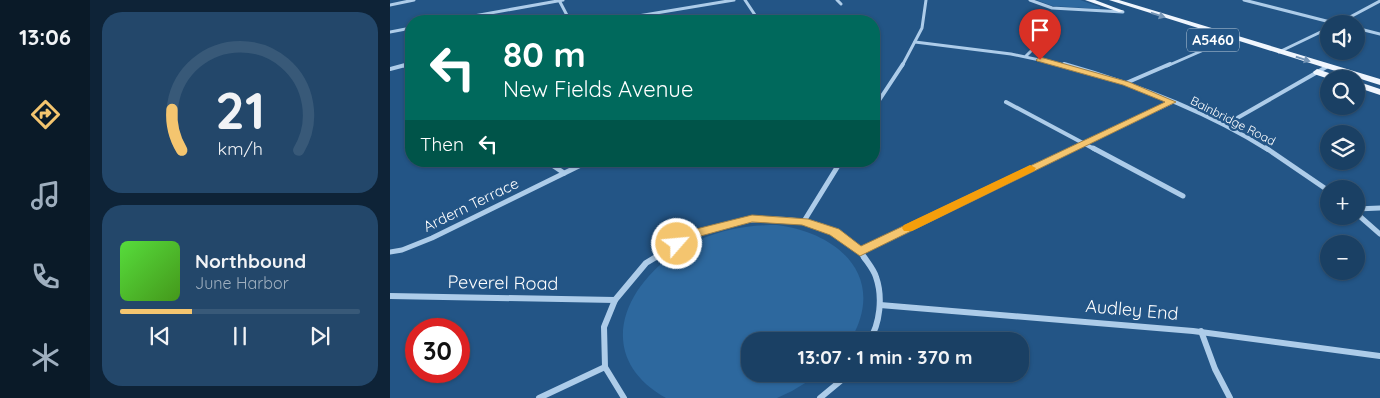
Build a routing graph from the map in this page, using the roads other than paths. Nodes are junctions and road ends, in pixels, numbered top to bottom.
1 (414, 0) edge
2 (560, 0) edge
3 (734, 0) edge
4 (745, 0) edge
5 (837, 0) edge
6 (926, 0) edge
7 (1030, 0) edge
8 (1088, 0) edge
9 (1112, 0) edge
10 (1244, 0) edge
11 (1380, 1) edge
12 (841, 4) dead end
13 (390, 5) edge
14 (1123, 12) junction
15 (479, 15) edge
16 (567, 15) edge
17 (653, 15) edge
18 (754, 15) edge
19 (1354, 15) edge
20 (1320, 20) edge
21 (405, 29) edge
22 (1365, 30) edge
23 (390, 32) edge
24 (1320, 32) edge
25 (1380, 34) edge
26 (1044, 38) dead end
27 (915, 42) junction
28 (1222, 42) junction
29 (1279, 52) junction
30 (1026, 56) junction
31 (405, 65) edge
32 (1328, 66) junction
33 (390, 69) edge
34 (1318, 73) junction
35 (1380, 82) edge
36 (1126, 84) junction
37 (1365, 87) edge
38 (1380, 92) edge
39 (880, 97) edge
40 (1006, 102) dead end
41 (1172, 102) junction
42 (1225, 126) junction
43 (1083, 143) junction
44 (555, 167) edge
45 (576, 167) edge
46 (837, 167) edge
47 (564, 173) junction
48 (1320, 185) edge
49 (1183, 196) dead end
50 (1380, 208) edge
51 (1365, 210) edge
52 (1365, 220) edge
53 (804, 221) junction
54 (1380, 234) edge
55 (860, 251) junction
56 (390, 252) edge
57 (390, 296) edge
58 (615, 300) junction
59 (880, 305) junction
60 (1201, 331) junction
61 (875, 332) edge
62 (1380, 356) edge
63 (604, 367) junction
64 (840, 382) edge
65 (823, 397) edge
66 (539, 398) edge
67 (624, 398) edge
68 (1230, 398) edge

1 - 13 street
2 - 15 street
2 - 16 street
3 - 17 street
4 - 18 street
5 - 12 street
6 - 27 street
7 - 14 street
8 - 14 main road, A5460
9 -> 29 main road, A5460
10 - 20 street
11 - 19 street
14 - 28 main road, A5460
21 - 23 street
22 - 25 street
24 - 29 street
26 - 30 street
27 - 30 street, Bainbridge Road
27 - 39 street
28 - 34 main road, A5460
28 - 36 street
29 -> 32 main road, A5460
30 - 36 street, Bainbridge Road
31 - 33 street
32 - 34 street
32 - 35 main road, A5460
34 - 42 street
36 - 41 street, Bainbridge Road
37 - 38 main road
40 - 43 street
41 - 42 street, Bainbridge Road
41 - 43 street
42 - 48 street, Bainbridge Road
43 - 49 street
43 - 55 street
44 - 47 street
45 - 47 street, Ardern Terrace
46 - 53 street
47 - 56 street, Ardern Terrace
50 - 51 street
52 - 54 street
53 - 55 street
53 - 58 street
55 - 59 street
57 - 58 street, Peverel Road
58 - 63 street
59 - 60 street, Audley End
59 - 61 street
60 - 62 street, Audley End
60 - 68 street
63 - 66 street
63 - 67 street
64 - 65 street

